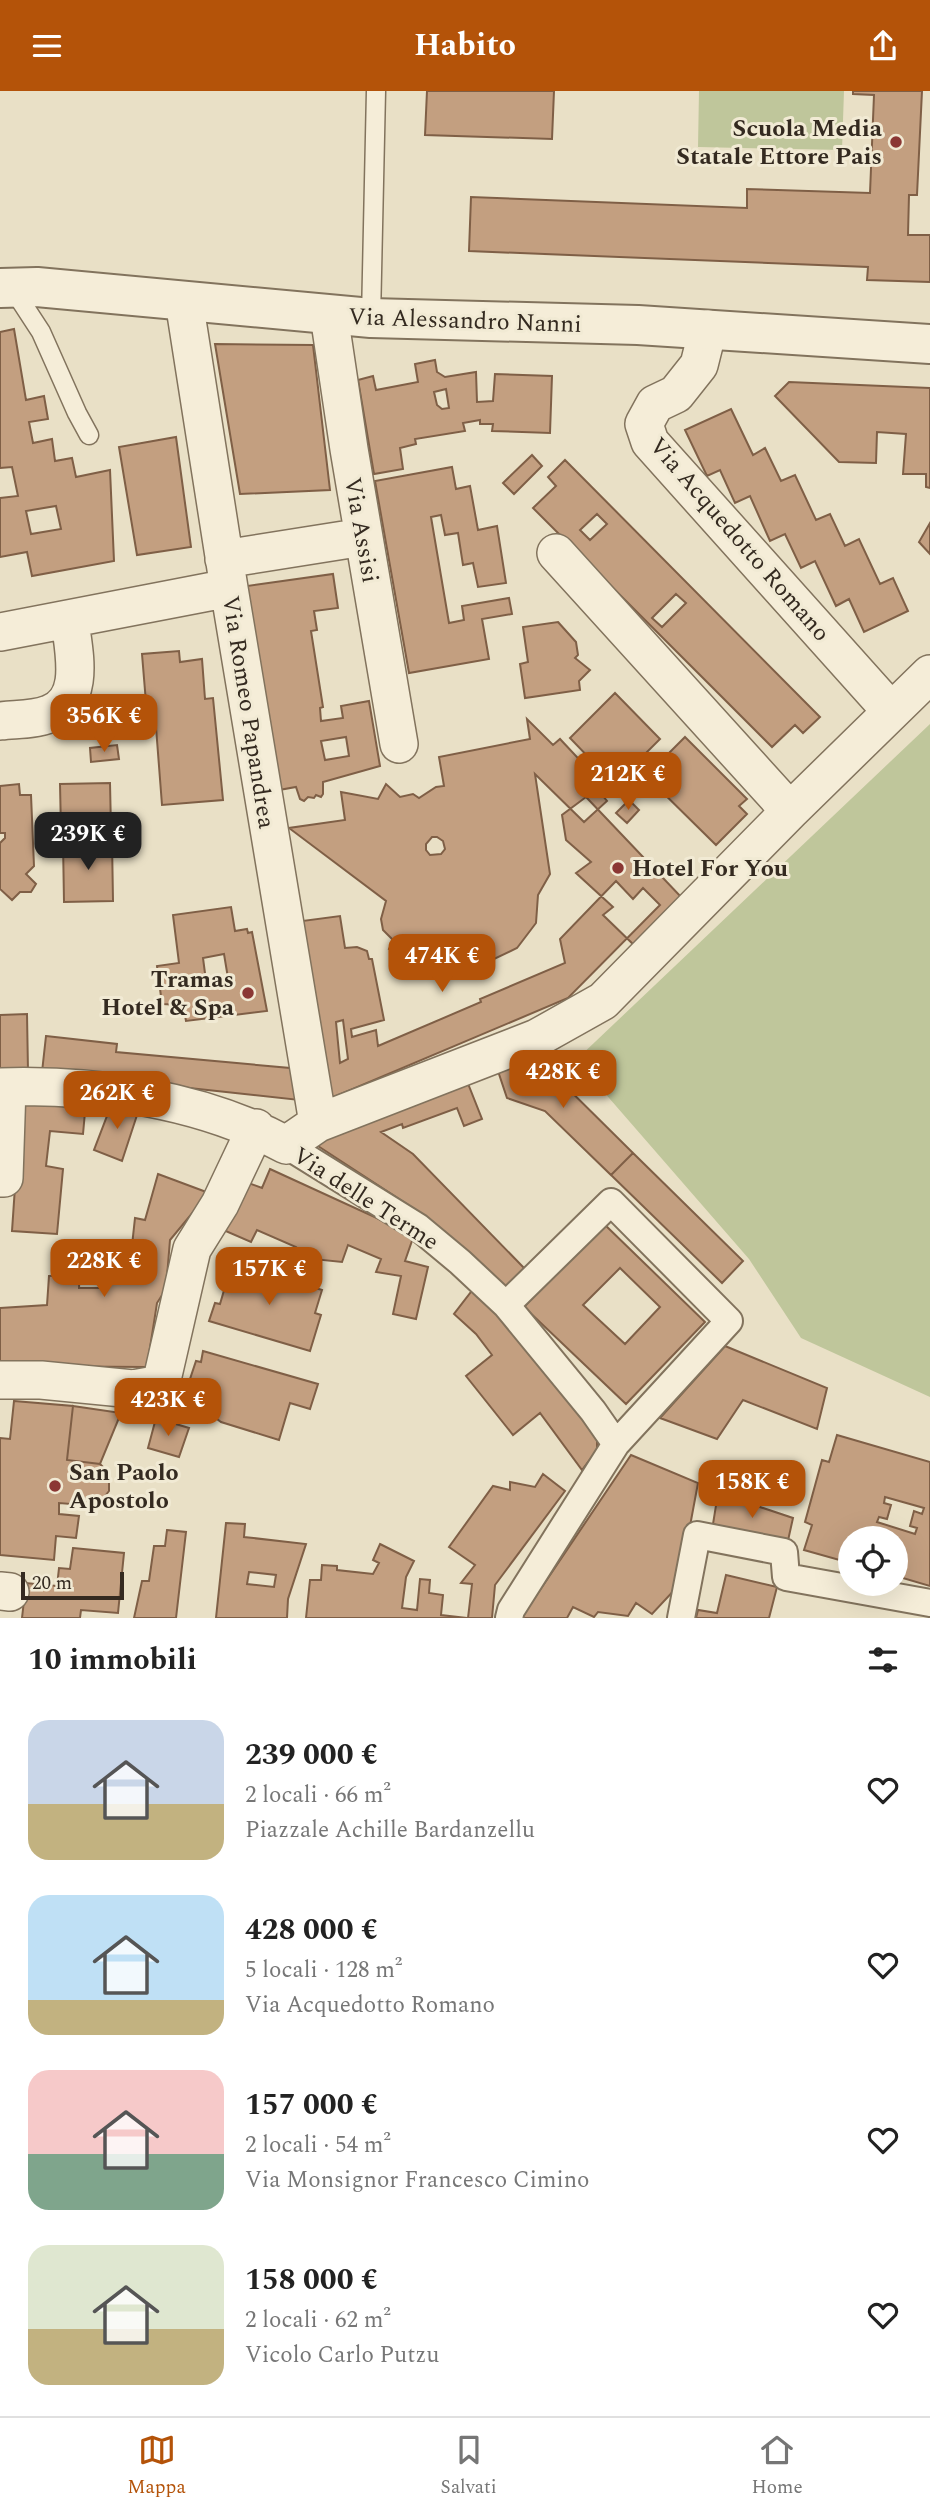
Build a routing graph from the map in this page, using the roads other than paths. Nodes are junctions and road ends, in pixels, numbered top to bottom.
1 (376, 91) edge
2 (5, 287) edge
3 (184, 301) junction
4 (329, 316) junction
5 (371, 318) junction
6 (708, 329) junction
7 (930, 344) edge
8 (89, 435) dead end
9 (363, 537) junction
10 (556, 553) dead end
11 (226, 573) junction
12 (70, 620) junction
13 (0, 632) edge
14 (930, 674) edge
15 (891, 711) junction
16 (0, 721) edge
17 (399, 744) dead end
18 (790, 811) junction
19 (3, 1087) edge
20 (318, 1123) junction
21 (271, 1137) junction
22 (0, 1178) edge
23 (506, 1305) junction
24 (0, 1380) edge
25 (616, 1444) junction
26 (930, 1602) edge
27 (509, 1618) edge
28 (681, 1618) edge

1 - 5 lane
2 - 3 street, Via Alessandro Nanni
2 - 8 lane
3 - 4 street, Via Alessandro Nanni
3 - 11 street, Via Romeo Papandrea
4 - 5 street, Via Alessandro Nanni
4 - 9 street, Via Assisi
5 - 6 street, Via Alessandro Nanni
6 - 7 street, Via Alessandro Nanni
6 - 15 street, Via Acquedotto Romano
9 - 11 street
9 - 17 street, Via Assisi
10 - 18 street
11 - 12 street
11 - 20 street, Via Romeo Papandrea
12 - 13 street
12 - 16 street
14 - 15 street
15 - 18 street
18 - 20 street
19 - 21 street, Via delle Terme
19 - 22 street
20 - 21 street
21 - 23 street, Via delle Terme
21 - 24 street
23 - 25 street, Via delle Terme
23 - 25 street
25 - 27 street
26 - 28 street

